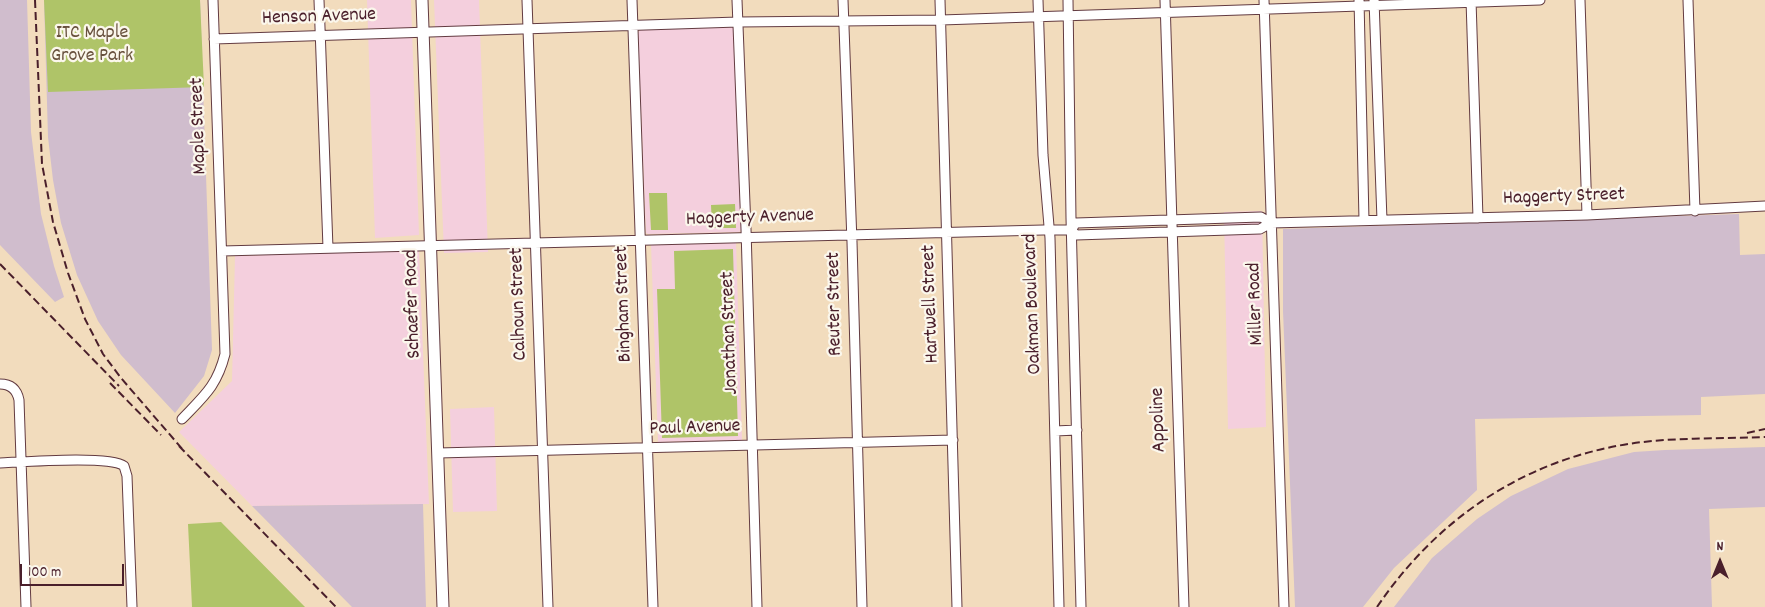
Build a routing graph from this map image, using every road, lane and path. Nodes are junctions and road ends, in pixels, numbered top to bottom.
1 (213, 0) edge
2 (319, 0) edge
3 (422, 0) edge
4 (527, 0) edge
5 (632, 0) edge
6 (737, 0) edge
7 (843, 0) edge
8 (940, 0) edge
9 (1038, 0) edge
10 (1068, 0) edge
11 (1165, 0) edge
12 (1540, 0) edge
13 (1580, 0) edge
14 (1688, 0) edge
15 (1471, 1) edge
16 (1359, 3) edge
17 (1374, 3) edge
18 (1264, 4) edge
19 (1165, 12) junction
20 (1038, 16) junction
21 (1068, 16) junction
22 (941, 20) junction
23 (738, 22) junction
24 (844, 22) junction
25 (632, 25) junction
26 (528, 29) junction
27 (423, 33) junction
28 (320, 36) junction
29 (214, 39) junction
30 (1765, 206) edge
31 (1695, 211) junction
32 (1587, 216) junction
33 (1226, 218) junction
34 (1478, 218) junction
35 (1172, 219) junction
36 (1364, 220) junction
37 (1382, 220) junction
38 (1125, 221) junction
39 (1271, 223) junction
40 (1050, 230) junction
41 (1071, 230) junction
42 (1226, 230) junction
43 (947, 232) junction
44 (1172, 232) junction
45 (1125, 233) junction
46 (852, 234) junction
47 (746, 237) junction
48 (640, 240) junction
49 (536, 243) junction
50 (431, 245) junction
51 (328, 248) junction
52 (222, 251) junction
53 (0, 384) edge
54 (182, 418) dead end
55 (1077, 430) junction
56 (1055, 431) junction
57 (953, 440) junction
58 (857, 442) junction
59 (752, 445) junction
60 (648, 448) junction
61 (544, 451) junction
62 (438, 454) junction
63 (0, 462) edge
64 (21, 462) junction
65 (26, 607) edge
66 (132, 607) edge
67 (443, 607) edge
68 (548, 607) edge
69 (653, 607) edge
70 (757, 607) edge
71 (862, 607) edge
72 (957, 607) edge
73 (1059, 607) edge
74 (1081, 607) edge
75 (1184, 607) edge
76 (1284, 607) edge

1 - 29 street, Maple Street
2 - 28 street
3 - 27 main road, Schaefer Road
4 - 26 street, Calhoun Street
5 - 25 street, Bingham Street
6 - 23 street, Jonathan Street
7 - 24 street, Reuter Street
8 - 22 street, Hartwell Street
9 - 20 street, Oakman Boulevard
10 - 21 street, Oakman Boulevard
11 - 19 street, Appoline
12 - 15 street
13 - 32 street
14 - 31 street
15 - 17 street
15 - 34 street
16 - 17 street
16 - 18 street, Henson Avenue
16 - 36 street
17 - 37 street
18 - 19 street, Henson Avenue
18 - 39 street, Miller Road
19 - 21 street, Henson Avenue
19 - 35 street, Appoline
20 - 21 street, Henson Avenue
20 - 22 street, Henson Avenue
20 - 40 street, Oakman Boulevard
21 - 41 street, Oakman Boulevard
22 - 24 street, Henson Avenue
22 - 43 street, Hartwell Street
23 - 24 street, Henson Avenue
23 - 25 street, Henson Avenue
23 - 47 street, Jonathan Street
24 - 46 street, Reuter Street
25 - 26 street, Henson Avenue
25 - 48 street, Bingham Street
26 - 27 street, Henson Avenue
26 - 49 street, Calhoun Street
27 - 28 street, Henson Avenue
27 - 50 main road, Schaefer Road
28 - 29 street, Henson Avenue
28 - 51 street
29 - 52 street, Maple Street
30 - 31 street, Haggerty Street
31 - 32 street, Haggerty Street
32 - 34 street, Haggerty Street
33 - 35 street, Haggerty Avenue
33 - 39 street, Haggerty Avenue
33 - 42 street
34 - 37 street, Haggerty Street
35 - 38 street, Haggerty Avenue
35 - 44 street, Appoline
36 - 37 street, Haggerty Street
36 - 39 street, Haggerty Avenue
38 - 41 street, Haggerty Avenue
38 - 45 street
39 - 42 street, Haggerty Avenue
39 - 76 street, Miller Road
40 - 41 street, Haggerty Avenue
40 - 43 street, Haggerty Avenue
40 - 56 street, Oakman Boulevard
41 - 45 street, Haggerty Avenue
41 - 55 street, Oakman Boulevard
42 - 44 street, Haggerty Avenue
43 - 46 street, Haggerty Avenue
43 - 57 street, Hartwell Street
44 - 45 street, Haggerty Avenue
44 - 75 street, Appoline
46 - 47 street, Haggerty Avenue
46 - 58 street, Reuter Street
47 - 48 street, Haggerty Avenue
47 - 59 street, Jonathan Street
48 - 49 street, Haggerty Avenue
48 - 60 street, Bingham Street
49 - 50 street, Haggerty Avenue
49 - 61 street, Calhoun Street
50 - 51 street
50 - 62 main road, Schaefer Road
51 - 52 street
52 - 54 street, Maple Street
53 - 64 street
55 - 56 street
55 - 74 street, Oakman Boulevard
56 - 73 street, Oakman Boulevard
57 - 58 street, Paul Avenue
57 - 72 street, Hartwell Street
58 - 59 street, Paul Avenue
58 - 71 street, Reuter Street
59 - 60 street, Paul Avenue
59 - 70 street, Jonathan Street
60 - 61 street, Paul Avenue
60 - 69 street, Bingham Street
61 - 62 street, Paul Avenue
61 - 68 street, Calhoun Street
62 - 67 main road, Schaefer Road
63 - 64 street
64 - 65 street
64 - 66 street

